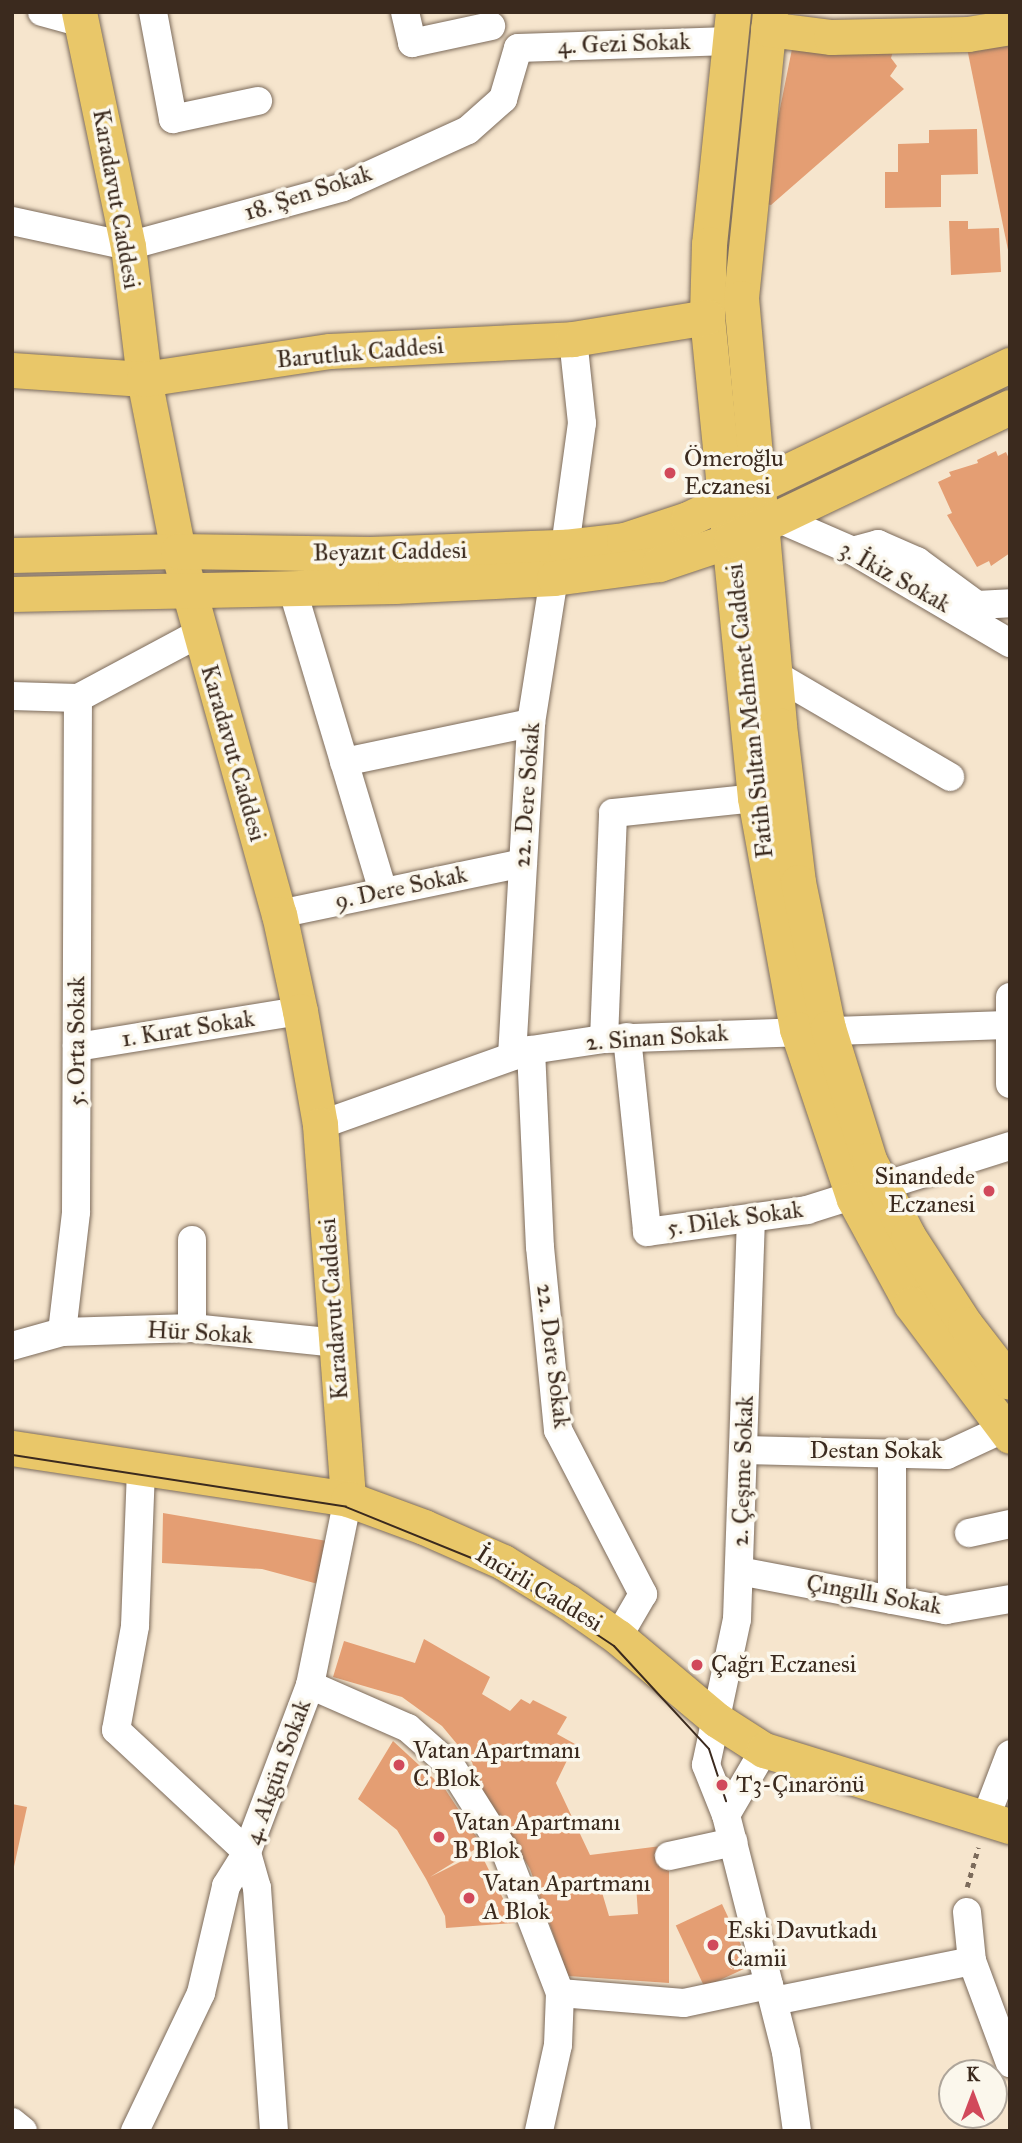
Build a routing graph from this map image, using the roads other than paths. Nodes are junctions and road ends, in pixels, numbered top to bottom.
1 (42, 12) edge
2 (153, 12) edge
3 (405, 12) edge
4 (80, 17) edge
5 (488, 19) edge
6 (769, 20) edge
7 (732, 27) edge
8 (1010, 27) edge
9 (517, 48) junction
10 (258, 101) dead end
11 (12, 221) edge
12 (128, 246) junction
13 (707, 317) junction
14 (573, 339) junction
15 (1010, 365) edge
16 (12, 370) edge
17 (144, 379) junction
18 (1010, 407) edge
19 (757, 486) junction
20 (725, 499) junction
21 (757, 528) junction
22 (178, 551) junction
23 (853, 551) junction
24 (12, 555) edge
25 (559, 563) junction
26 (292, 588) junction
27 (187, 589) junction
28 (12, 594) edge
29 (1010, 603) edge
30 (198, 634) junction
31 (1007, 638) edge
32 (774, 674) junction
33 (12, 696) edge
34 (78, 698) junction
35 (531, 723) junction
36 (344, 762) junction
37 (950, 777) dead end
38 (755, 798) junction
39 (523, 863) junction
40 (383, 892) junction
41 (279, 914) junction
42 (1010, 997) edge
43 (300, 1011) junction
44 (1007, 1025) junction
45 (813, 1029) junction
46 (615, 1038) junction
47 (76, 1047) junction
48 (522, 1053) junction
49 (1010, 1084) edge
50 (320, 1125) junction
51 (1010, 1146) edge
52 (868, 1193) junction
53 (751, 1220) junction
54 (192, 1240) dead end
55 (192, 1328) junction
56 (62, 1332) junction
57 (337, 1343) junction
58 (12, 1346) edge
59 (1010, 1382) edge
60 (1006, 1433) edge
61 (12, 1448) edge
62 (744, 1450) junction
63 (892, 1453) junction
64 (141, 1466) junction
65 (348, 1499) junction
66 (1010, 1524) edge
67 (969, 1533) dead end
68 (739, 1571) junction
69 (1010, 1599) edge
70 (892, 1600) junction
71 (618, 1637) junction
72 (310, 1685) junction
73 (717, 1720) junction
74 (764, 1750) junction
75 (1010, 1754) edge
76 (1002, 1821) edge
77 (729, 1829) junction
78 (247, 1852) junction
79 (669, 1856) dead end
80 (967, 1912) road end
81 (972, 1961) junction
82 (560, 1993) junction
83 (771, 1993) junction
84 (1004, 2033) edge
85 (1010, 2063) edge
86 (12, 2122) edge
87 (23, 2131) edge
88 (135, 2131) edge
89 (274, 2131) edge
90 (539, 2131) edge
91 (797, 2131) edge

1 - 4 street
2 - 10 street
3 - 5 street
4 - 12 main road, Karadavut Caddesi
5 - 9 street
6 - 8 main road
6 - 19 main road, Fatih Sultan Mehmet Caddesi
7 - 9 street, 4. Gezi Sokak
7 - 13 main road, Fatih Sultan Mehmet Caddesi
9 - 12 street, 18. Şen Sokak
11 - 12 street
12 - 17 main road, Karadavut Caddesi
13 - 14 main road, Barutluk Caddesi
13 - 20 main road, Fatih Sultan Mehmet Caddesi
14 - 17 main road, Barutluk Caddesi
14 - 25 street, 22. Dere Sokak
15 - 19 main road, Beyazıt Caddesi
16 - 17 main road, Barutluk Caddesi
17 - 22 main road, Karadavut Caddesi
18 - 21 main road, Beyazıt Caddesi
19 - 20 main road, Beyazıt Caddesi
19 - 21 main road, Fatih Sultan Mehmet Caddesi
20 - 21 main road, Fatih Sultan Mehmet Caddesi
20 - 25 main road, Beyazıt Caddesi
21 - 23 street, 3. İkiz Sokak
21 - 25 main road, Beyazıt Caddesi
21 - 32 main road, Fatih Sultan Mehmet Caddesi
21 - 38 main road, Fatih Sultan Mehmet Caddesi
22 - 24 main road, Beyazıt Caddesi
22 - 25 main road, Beyazıt Caddesi
22 - 27 main road, Karadavut Caddesi
23 - 29 street
23 - 31 street, 3. İkiz Sokak
25 - 26 main road, Beyazıt Caddesi
25 - 35 street, 22. Dere Sokak
26 - 27 main road, Beyazıt Caddesi
26 - 36 street
27 - 28 main road, Beyazıt Caddesi
27 - 30 main road, Karadavut Caddesi
30 - 34 street
30 - 41 main road, Karadavut Caddesi
32 - 37 street
32 - 45 main road, Fatih Sultan Mehmet Caddesi
33 - 34 street
34 - 47 street, 5. Orta Sokak
35 - 36 street
35 - 39 street, 22. Dere Sokak
36 - 40 street
38 - 45 main road, Fatih Sultan Mehmet Caddesi
38 - 46 street
39 - 40 street, 9. Dere Sokak
39 - 48 street, 22. Dere Sokak
40 - 41 street, 9. Dere Sokak
41 - 43 main road, Karadavut Caddesi
42 - 44 street
43 - 47 street, 1. Kırat Sokak
43 - 50 main road, Karadavut Caddesi
44 - 45 street, 2. Sinan Sokak
44 - 49 street
45 - 46 street, 2. Sinan Sokak
45 - 52 main road, Fatih Sultan Mehmet Caddesi
46 - 48 street, 2. Sinan Sokak
46 - 53 street, 5. Dilek Sokak
47 - 56 street, 5. Orta Sokak
48 - 50 street, 2. Sinan Sokak
48 - 71 street, 22. Dere Sokak
50 - 57 main road, Karadavut Caddesi
51 - 52 street, 5. Dilek Sokak
52 - 53 street, 5. Dilek Sokak
52 - 59 main road, Fatih Sultan Mehmet Caddesi
52 - 60 main road, Fatih Sultan Mehmet Caddesi
53 - 62 street, 2. Çeşme Sokak
54 - 55 street
55 - 56 street, Hür Sokak
55 - 57 street, Hür Sokak
56 - 58 street
57 - 65 main road, Karadavut Caddesi
60 - 63 street, Destan Sokak
61 - 64 main road, İncirli Caddesi
62 - 63 street, Destan Sokak
62 - 68 street, 2. Çeşme Sokak
63 - 70 street
64 - 65 main road, İncirli Caddesi
64 - 78 street
65 - 71 main road, İncirli Caddesi
65 - 72 street, 4. Akgün Sokak
66 - 67 street
68 - 70 street, Çıngıllı Sokak
68 - 73 street, 2. Çeşme Sokak
69 - 70 street, Çıngıllı Sokak
71 - 73 main road, İncirli Caddesi
72 - 78 street, 4. Akgün Sokak
72 - 82 street
73 - 74 main road, İncirli Caddesi
73 - 77 street, 2. Çeşme Sokak
74 - 76 main road, İncirli Caddesi
74 - 77 street
75 - 76 street
77 - 79 street
77 - 83 street, 2. Çeşme Sokak
78 - 88 street
78 - 89 street, 4. Akgün Sokak
80 - 81 street
81 - 83 street
81 - 84 street
82 - 83 street
82 - 90 street
83 - 91 street, 2. Çeşme Sokak
84 - 85 street
86 - 87 street

